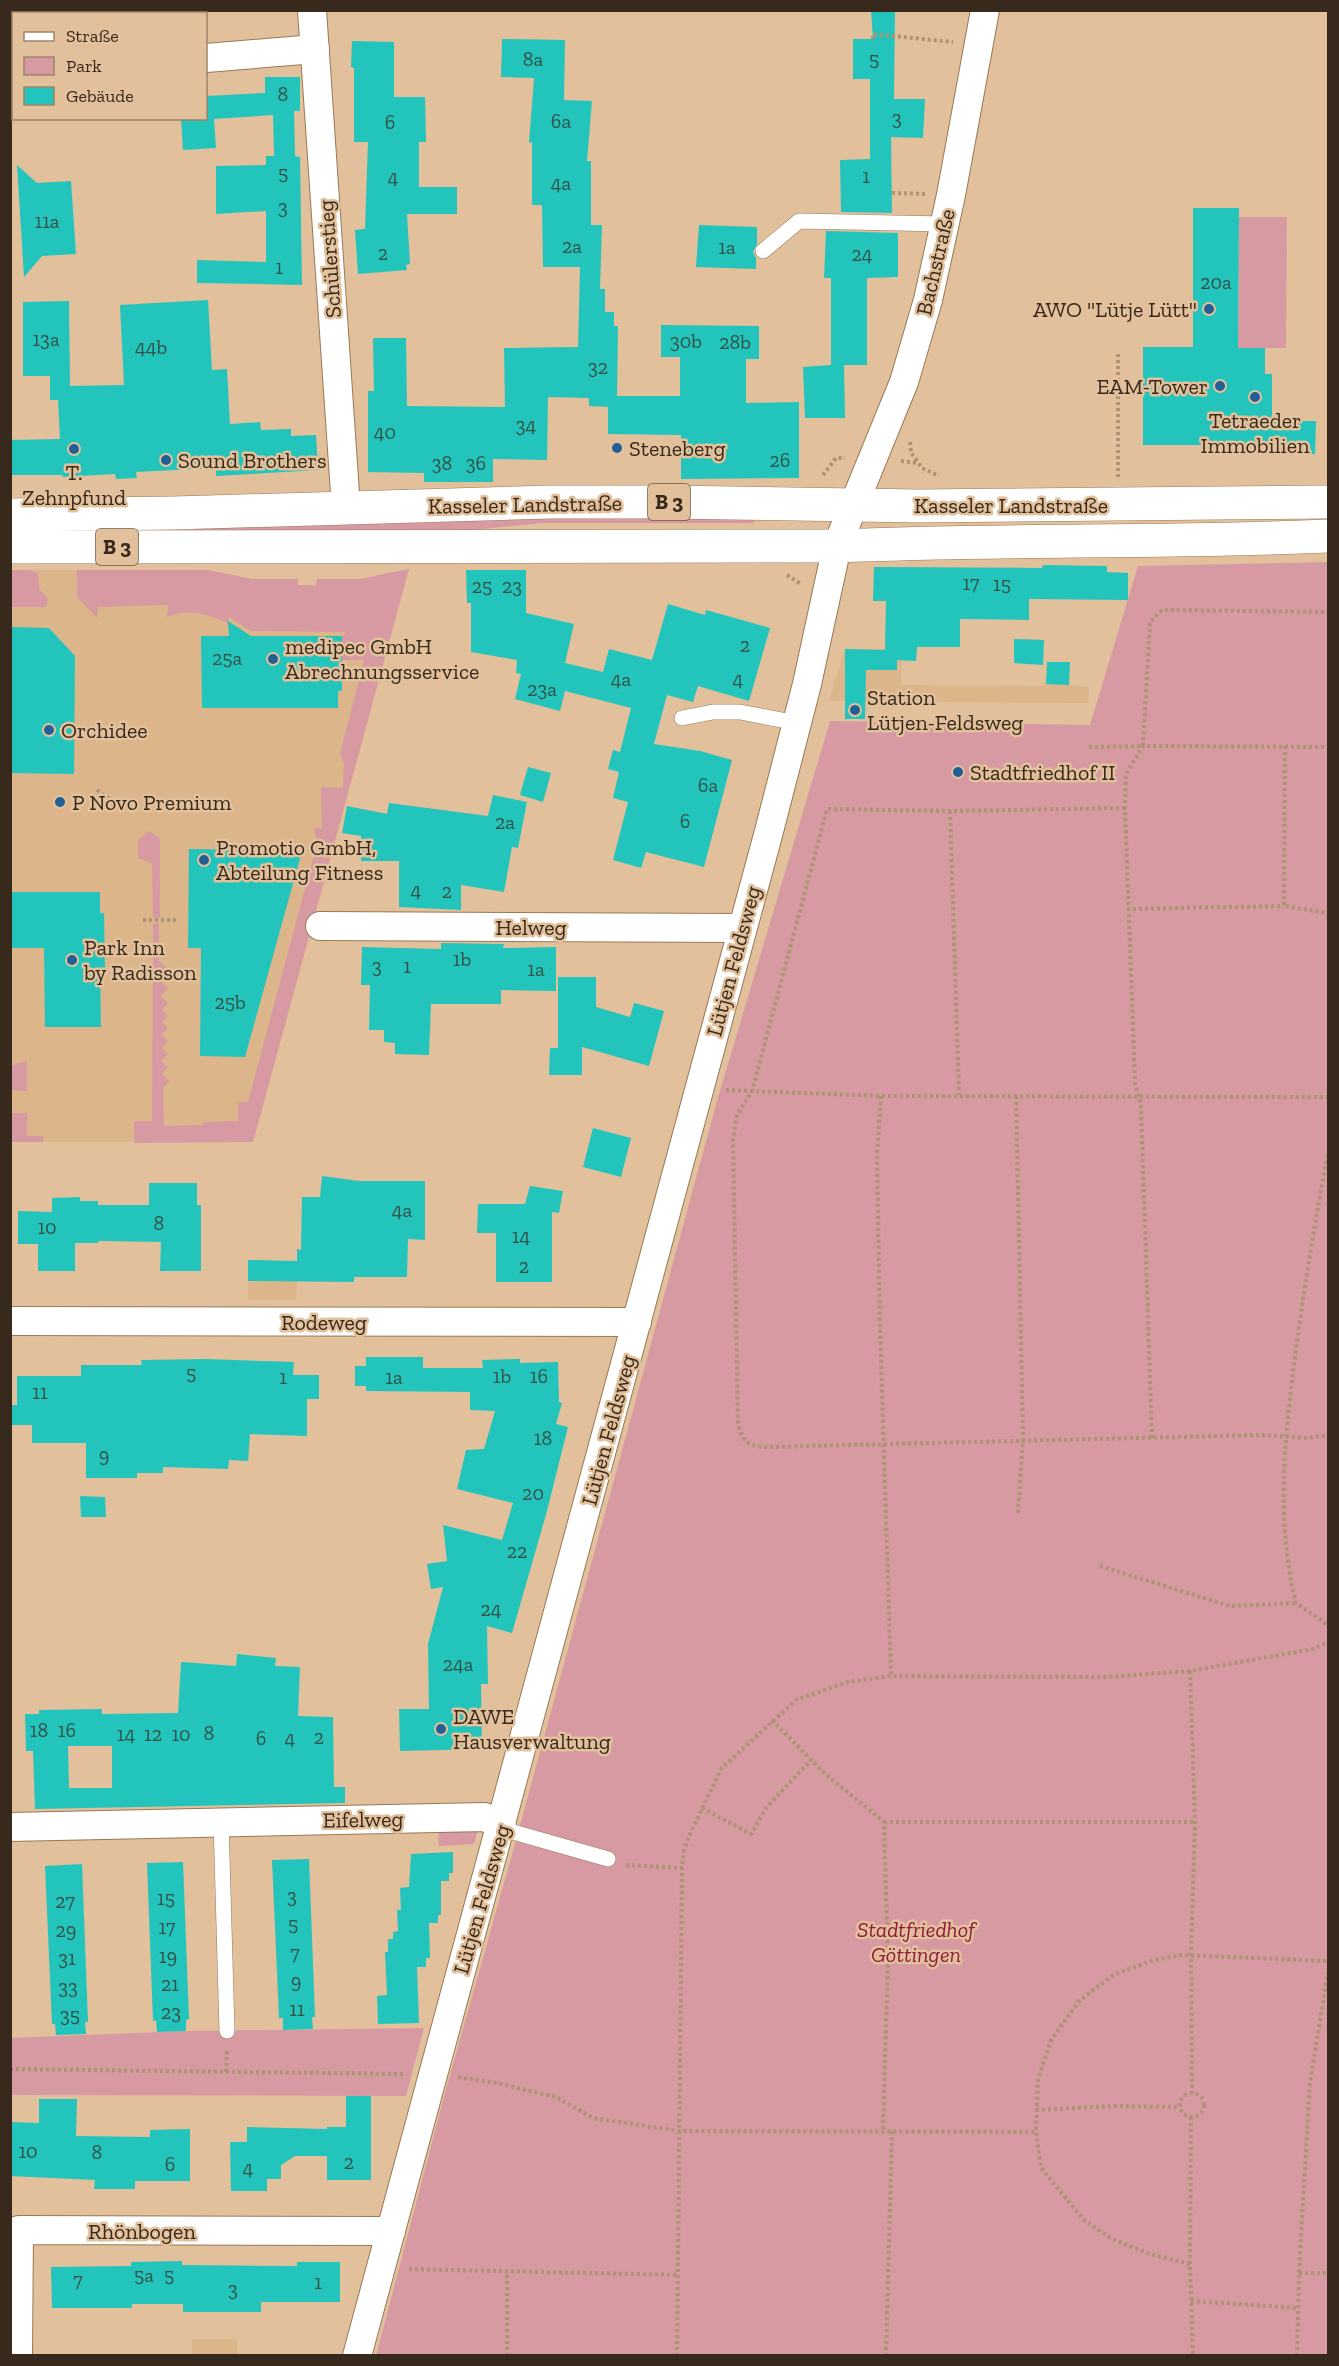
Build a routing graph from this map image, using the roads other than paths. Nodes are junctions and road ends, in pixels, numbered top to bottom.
1 (312, 10) edge
2 (985, 10) edge
3 (315, 49) junction
4 (207, 58) edge
5 (944, 224) junction
6 (763, 251) dead end
7 (1329, 502) edge
8 (853, 504) junction
9 (346, 508) junction
10 (10, 515) edge
11 (1329, 536) edge
12 (10, 546) edge
13 (837, 546) junction
14 (682, 718) dead end
15 (797, 723) junction
16 (320, 926) dead end
17 (742, 928) junction
18 (10, 1321) edge
19 (637, 1322) junction
20 (221, 1821) junction
21 (502, 1826) junction
22 (10, 1827) edge
23 (608, 1859) road end
24 (227, 2031) dead end
25 (391, 2231) junction
26 (18, 2355) edge
27 (357, 2355) edge

1 - 3 street, Schülerstieg
2 - 5 street, Bachstraße
3 - 4 street
3 - 9 street, Schülerstieg
5 - 6 lane
5 - 8 street, Bachstraße
7 - 8 main road, Kasseler Landstraße / B 3
8 - 9 main road, Kasseler Landstraße / B 3
8 - 13 street, Lütjen Feldsweg
9 - 10 main road, Kasseler Landstraße / B 3
11 - 13 main road, Kasseler Landstraße / B 3
12 - 13 main road, Kasseler Landstraße / B 3
13 - 15 street, Lütjen Feldsweg
14 - 15 lane
15 - 17 street, Lütjen Feldsweg
16 - 17 street, Helweg
17 - 19 street, Lütjen Feldsweg
18 - 19 street, Rodeweg
19 - 21 street, Lütjen Feldsweg
20 - 21 street, Eifelweg
20 - 22 street, Eifelweg
20 - 24 lane
21 - 23 lane
21 - 25 street, Lütjen Feldsweg
25 - 26 street, Rhönbogen
25 - 27 street, Lütjen Feldsweg

